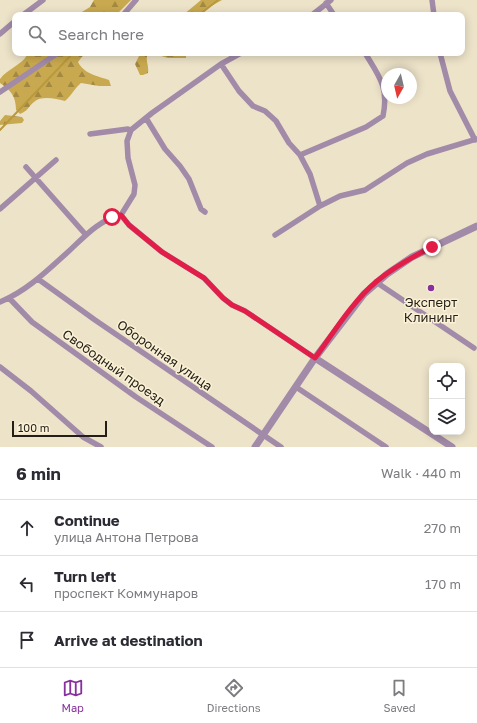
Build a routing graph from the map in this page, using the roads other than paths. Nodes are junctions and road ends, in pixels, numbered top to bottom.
1 (43, 0) edge
2 (136, 0) edge
3 (332, 0) edge
4 (432, 0) edge
5 (326, 4) junction
6 (27, 12) edge
7 (126, 12) edge
8 (316, 12) edge
9 (332, 12) edge
10 (434, 12) edge
11 (12, 24) edge
12 (0, 34) edge
13 (54, 56) edge
14 (236, 56) edge
15 (367, 56) edge
16 (441, 56) edge
17 (221, 64) junction
18 (0, 92) edge
19 (146, 118) junction
20 (131, 130) junction
21 (90, 134) dead end
22 (476, 140) edge
23 (300, 155) junction
24 (56, 160) dead end
25 (26, 167) dead end
26 (35, 177) junction
27 (320, 206) junction
28 (0, 209) edge
29 (205, 212) dead end
30 (121, 215) junction
31 (477, 226) edge
32 (86, 235) junction
33 (275, 235) dead end
34 (38, 279) junction
35 (376, 282) junction
36 (9, 298) junction
37 (0, 302) edge
38 (474, 348) dead end
39 (315, 358) junction
40 (0, 367) edge
41 (296, 387) junction
42 (263, 435) junction
43 (101, 447) edge
44 (212, 447) edge
45 (255, 447) edge
46 (281, 447) edge
47 (386, 447) edge
48 (452, 447) edge

1 - 6 street
2 - 7 street
3 - 5 street
4 - 10 street
5 - 8 street
5 - 9 street
11 - 12 street
13 - 18 street
14 - 17 street
15 - 23 street
16 - 22 street
17 - 19 street
17 - 23 street
19 - 20 street
19 - 29 street
20 - 21 street
20 - 30 street
22 - 27 street
23 - 27 street
24 - 26 street
25 - 26 street
26 - 28 street
26 - 32 street
27 - 33 street
30 - 32 street
30 - 39 street
31 - 35 street
32 - 34 street
34 - 36 street
34 - 42 street, Оборонная улица
35 - 38 street
35 - 39 street
36 - 37 street
36 - 44 street, Свободный проезд
39 - 41 street
39 - 48 street
40 - 43 street
41 - 42 street
41 - 47 street
42 - 45 street
42 - 46 street, Оборонная улица

